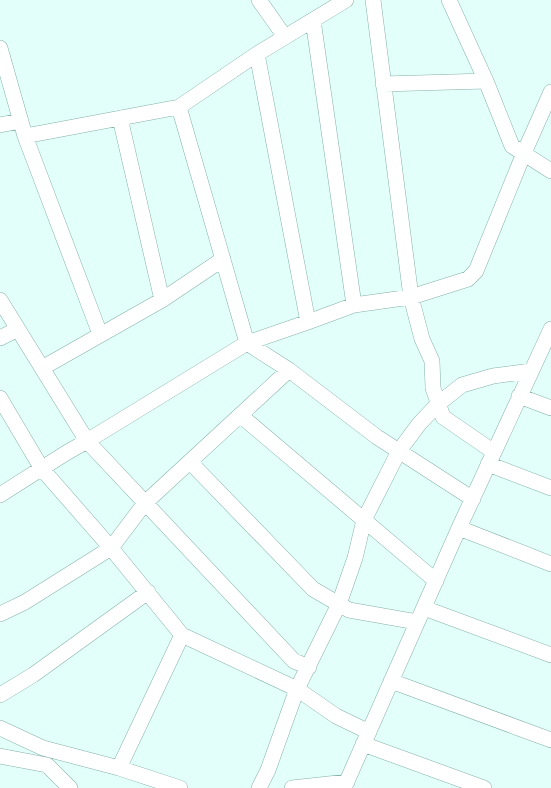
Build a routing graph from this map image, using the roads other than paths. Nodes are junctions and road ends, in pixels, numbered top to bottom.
1 (259, 0) edge
2 (346, 0) edge
3 (373, 0) edge
4 (449, 0) edge
5 (313, 20) junction
6 (285, 37) junction
7 (0, 51) edge
8 (257, 54) junction
9 (486, 81) junction
10 (383, 84) junction
11 (551, 92) edge
12 (179, 106) junction
13 (120, 118) junction
14 (21, 121) junction
15 (0, 125) edge
16 (25, 136) junction
17 (524, 153) junction
18 (551, 172) edge
19 (223, 259) junction
20 (410, 297) junction
21 (0, 300) edge
22 (162, 300) junction
23 (354, 305) junction
24 (308, 322) junction
25 (18, 329) junction
26 (551, 329) edge
27 (100, 334) junction
28 (0, 338) edge
29 (247, 343) junction
30 (42, 368) junction
31 (289, 370) junction
32 (531, 371) junction
33 (519, 396) junction
34 (0, 398) edge
35 (438, 404) junction
36 (551, 408) edge
37 (240, 415) junction
38 (87, 442) junction
39 (399, 451) junction
40 (491, 458) junction
41 (190, 462) junction
42 (42, 469) junction
43 (551, 488) edge
44 (0, 495) edge
45 (473, 499) junction
46 (145, 503) junction
47 (364, 520) junction
48 (459, 528) junction
49 (112, 548) junction
50 (551, 564) edge
51 (436, 581) junction
52 (148, 592) junction
53 (339, 604) junction
54 (424, 608) junction
55 (0, 614) edge
56 (417, 622) junction
57 (182, 635) junction
58 (551, 655) edge
59 (308, 667) junction
60 (391, 681) junction
61 (297, 689) junction
62 (0, 696) edge
63 (0, 728) edge
64 (366, 738) junction
65 (551, 740) edge
66 (57, 752) junction
67 (0, 756) edge
68 (47, 766) junction
69 (119, 768) junction
70 (345, 785) edge
71 (70, 788) edge
72 (180, 788) edge
73 (259, 788) edge
74 (292, 788) edge
75 (484, 788) edge

1 - 6 street
2 - 5 street
3 - 10 street
4 - 9 street
5 - 6 street
5 - 23 street
6 - 8 street
7 - 14 street
8 - 12 street
8 - 24 street
9 - 10 street
9 - 17 street
10 - 20 street
11 - 17 street
12 - 13 street
12 - 19 street
13 - 16 street
13 - 22 street
14 - 15 street
14 - 16 street
16 - 27 street
17 - 18 street
17 - 20 street
19 - 22 street
19 - 29 street
20 - 23 street
20 - 35 street
21 - 25 street
22 - 27 street
23 - 24 street
24 - 29 street
25 - 28 street
25 - 30 street
26 - 32 street
27 - 30 street
29 - 31 street
29 - 38 street
30 - 38 street
31 - 37 street
31 - 39 street
32 - 33 street
32 - 35 street
33 - 36 street
33 - 40 street
34 - 42 street
35 - 39 street
35 - 40 street
37 - 41 street
37 - 47 street
38 - 42 street
38 - 46 street
39 - 45 street
39 - 47 street
40 - 43 street
40 - 45 street
41 - 46 street
41 - 53 street
42 - 44 street
42 - 49 street
45 - 48 street
46 - 49 street
46 - 59 street
47 - 51 street
47 - 53 street
48 - 50 street
48 - 51 street
49 - 52 street
49 - 55 street
51 - 54 street
52 - 57 street
52 - 62 street
53 - 56 street
53 - 59 street
54 - 56 street
54 - 58 street
56 - 60 street
57 - 61 street
57 - 69 street
59 - 61 street
60 - 64 street
60 - 65 street
61 - 64 street
61 - 73 street
63 - 66 street
64 - 70 street
64 - 75 street
66 - 68 street
66 - 69 street
67 - 68 street
68 - 71 street
69 - 72 street
70 - 74 street

